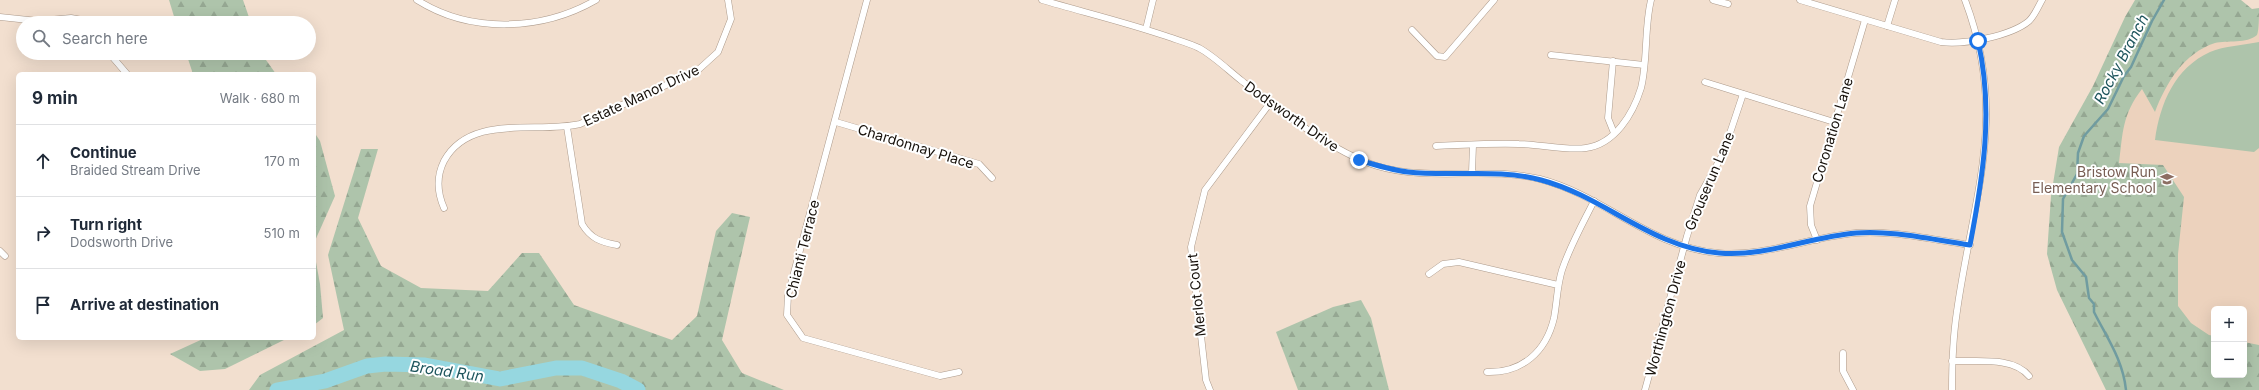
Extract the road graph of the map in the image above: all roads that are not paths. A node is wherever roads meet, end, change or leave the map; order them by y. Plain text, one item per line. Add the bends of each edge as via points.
1 (417, 0) edge
2 (596, 0) edge
3 (728, 0) edge
4 (867, 0) edge
5 (1042, 0) edge
6 (1153, 0) edge
7 (1494, 0) edge
8 (1650, 0) edge
9 (1713, 0) edge
10 (1800, 0) edge
11 (1895, 0) edge
12 (1965, 0) edge
13 (2042, 0) edge
14 (1728, 4) dead end
15 (0, 17) edge
16 (16, 19) edge
17 (1865, 20) junction
18 (1887, 26) junction
19 (1146, 29) junction
20 (1412, 30) dead end
21 (1978, 41) junction
22 (1551, 55) dead end
23 (115, 60) edge
24 (1613, 62) junction
25 (1644, 65) junction
26 (125, 72) edge
27 (1705, 82) dead end
28 (1743, 94) junction
29 (1270, 103) junction
30 (836, 122) junction
31 (1834, 122) junction
32 (567, 128) junction
33 (1614, 133) junction
34 (1472, 145) junction
35 (1436, 146) dead end
36 (1472, 172) junction
37 (992, 178) dead end
38 (1594, 201) junction
39 (444, 208) dead end
40 (1817, 240) junction
41 (617, 245) dead end
42 (1970, 245) junction
43 (1684, 247) junction
44 (0, 251) edge
45 (5, 256) dead end
46 (1429, 274) dead end
47 (1558, 285) junction
48 (1843, 354) dead end
49 (1952, 360) junction
50 (959, 372) dead end
51 (1487, 372) dead end
52 (2029, 376) dead end
53 (1210, 390) edge
54 (1645, 390) edge
55 (1853, 390) edge
56 (1952, 390) edge

1 - 2 street via 446,14 502,25 523,25 557,17
3 - 32 street, Estate Manor Drive via 731,19 718,52 697,71 591,121
4 - 30 street, Chianti Terrace
5 - 19 street, Dodsworth Drive
6 - 19 street
7 - 20 street via 1445,57 1437,56
8 - 25 street
9 - 14 street
10 - 17 street
11 - 18 street
12 - 21 street
13 - 21 street via 2036,12 2023,25
15 - 16 street
17 - 18 street
17 - 31 street, Coronation Lane
18 - 21 street via 1941,42 1954,44
19 - 29 street, Dodsworth Drive via 1200,49
21 - 42 street via 1985,87 1987,135
22 - 24 street
23 - 26 street
24 - 25 street
24 - 33 street via 1608,118
25 - 33 street via 1637,100 1627,118
27 - 28 street
28 - 31 street
28 - 43 street, Grouserun Lane via 1723,154 1700,195
29 - 36 street, Dodsworth Drive via 1344,152 1378,166 1408,172
29 - 53 street, Merlot Court via 1205,190 1191,247 1206,380
30 - 37 street, Chardonnay Place via 979,164
30 - 50 street, Chianti Terrace via 788,295 787,315 803,338 940,376
31 - 40 street, Coronation Lane via 1810,206 1811,226
32 - 39 street, Estate Manor Drive via 497,129 468,137 456,146 441,168 438,179 439,196
32 - 41 street via 582,224 587,234 596,240
33 - 34 street via 1605,141 1586,148 1518,144
34 - 35 street
34 - 36 street
36 - 38 street, Dodsworth Drive via 1518,175 1540,180 1561,186
38 - 43 street, Dodsworth Drive via 1641,229
38 - 47 street via 1568,256
40 - 42 street, Dodsworth Drive via 1840,235 1876,233
40 - 43 street, Dodsworth Drive via 1774,250 1739,254
42 - 49 street via 1957,311
43 - 54 street, Worthington Drive
44 - 45 street
46 - 47 street via 1443,264 1459,262
47 - 51 street via 1551,329 1538,351 1522,365 1510,370
48 - 55 street via 1843,370
49 - 52 street via 2009,363 2023,369
49 - 56 street

